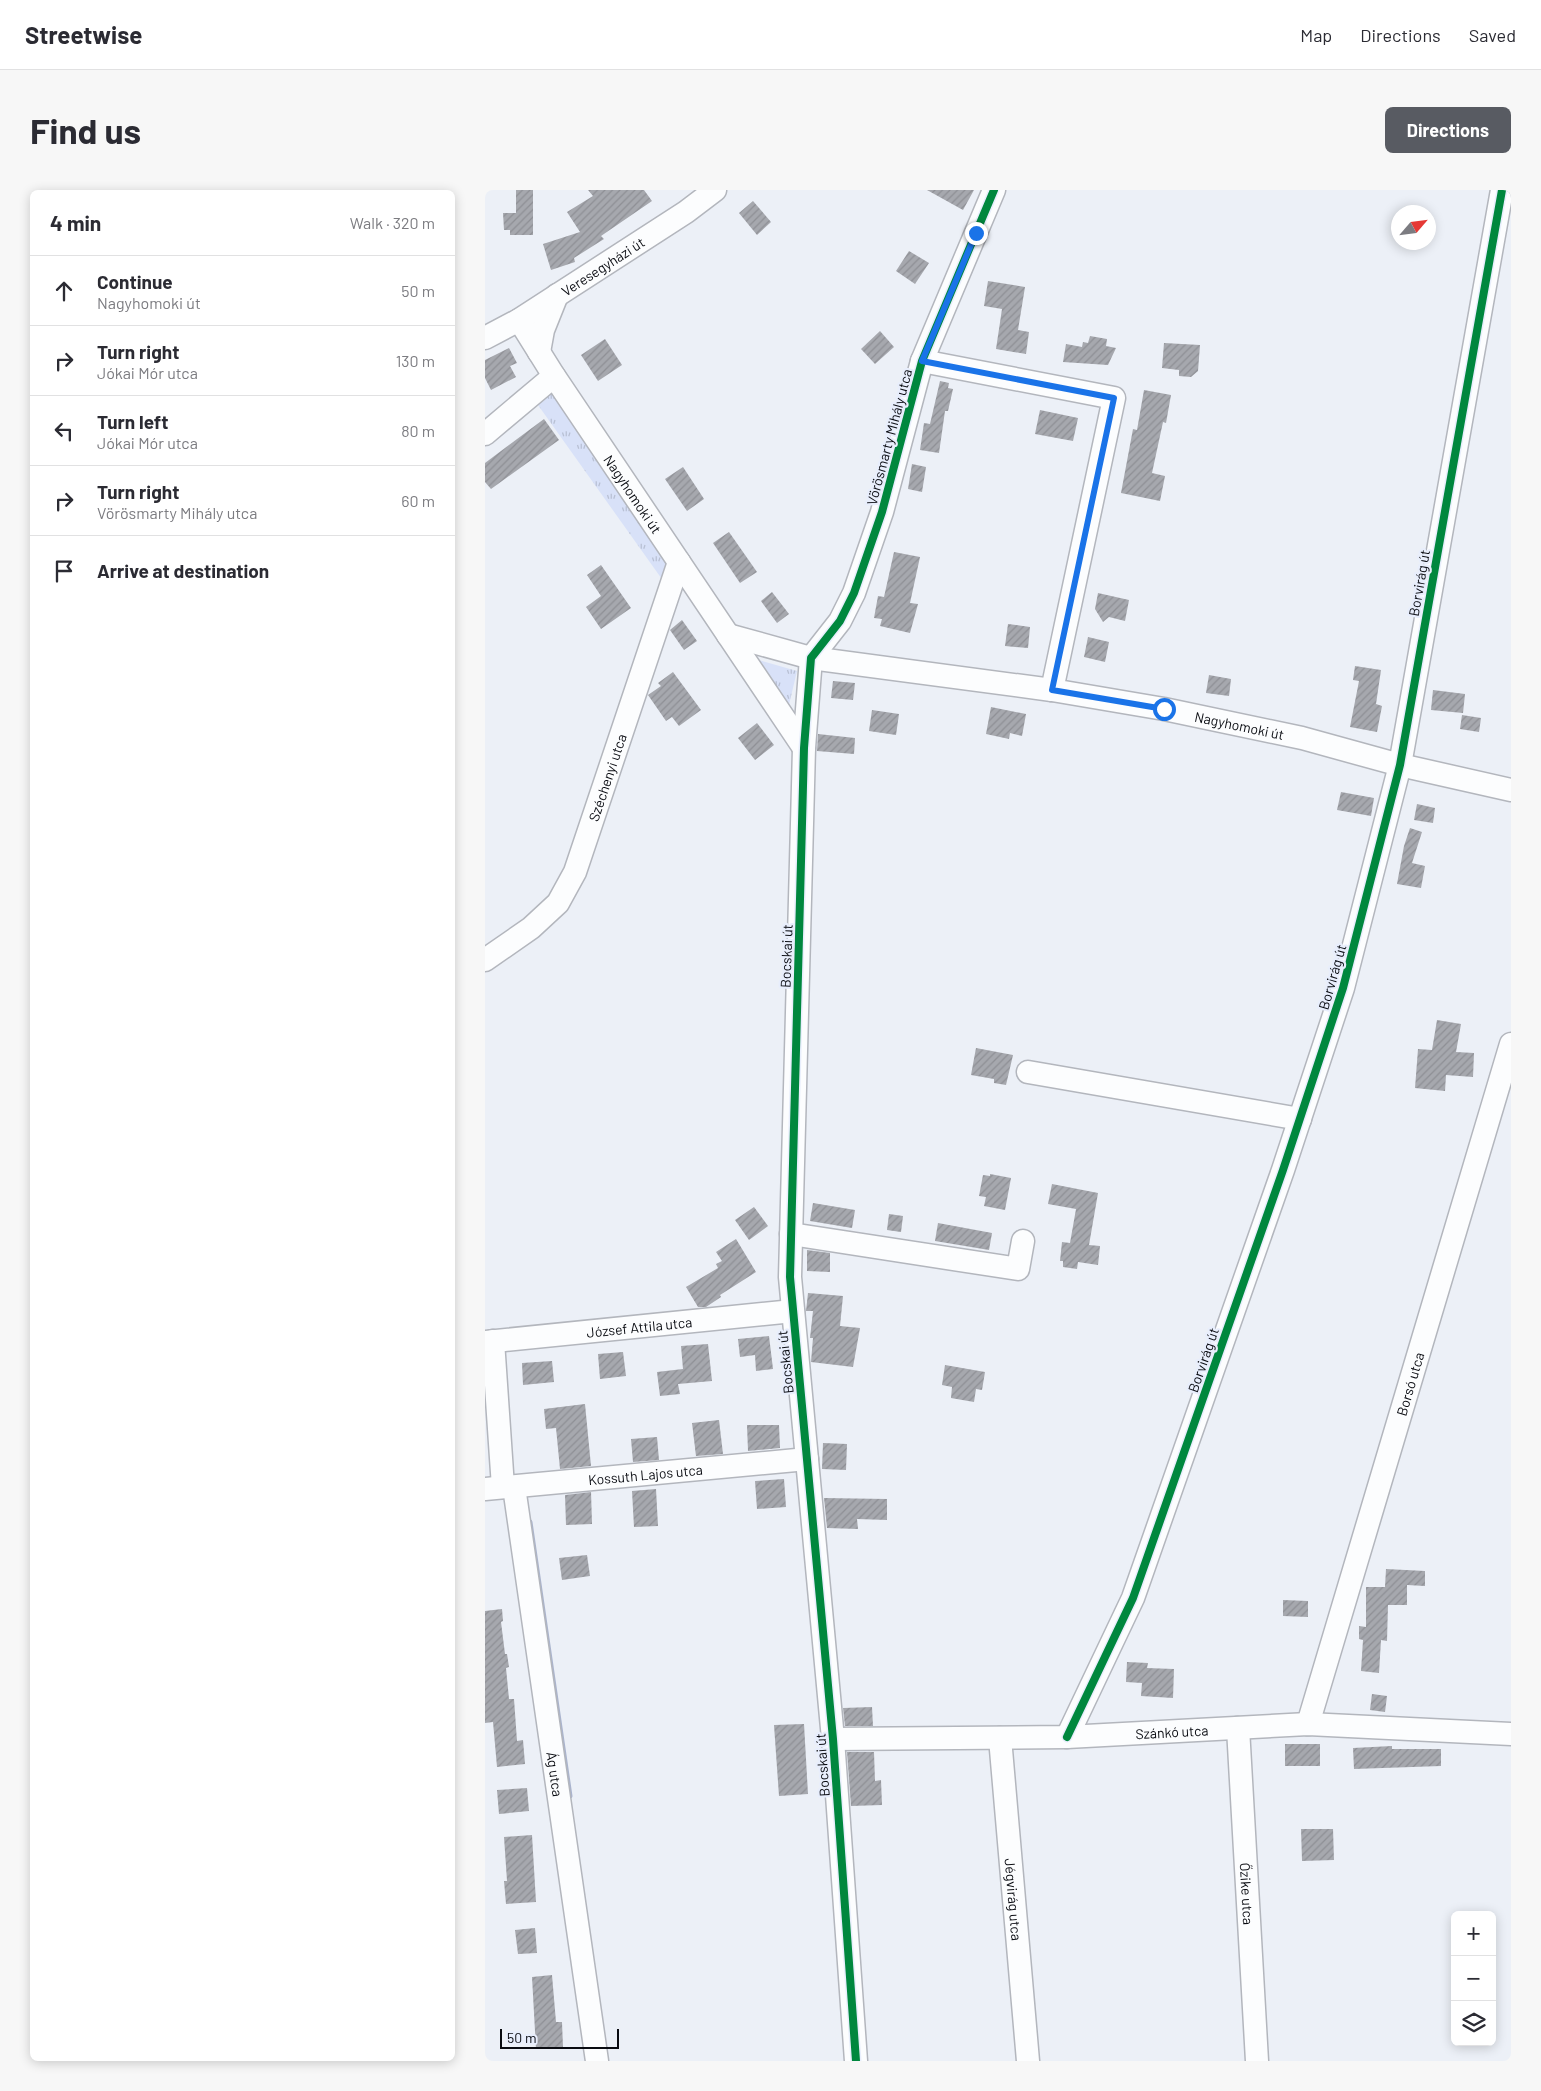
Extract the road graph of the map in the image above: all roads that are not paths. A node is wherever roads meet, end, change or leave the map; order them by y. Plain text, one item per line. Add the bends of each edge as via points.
1 (715, 190) edge
2 (994, 190) edge
3 (1502, 190) edge
4 (557, 295) junction
5 (519, 320) junction
6 (485, 338) edge
7 (539, 352) junction
8 (922, 361) junction
9 (554, 376) junction
10 (485, 434) edge
11 (679, 562) junction
12 (728, 635) junction
13 (811, 658) junction
14 (1052, 690) junction
15 (804, 748) junction
16 (1399, 765) junction
17 (1511, 790) edge
18 (485, 960) edge
19 (1511, 1044) edge
20 (1028, 1072) dead end
21 (1300, 1119) junction
22 (791, 1234) junction
23 (1023, 1241) dead end
24 (793, 1311) junction
25 (489, 1342) edge
26 (807, 1458) junction
27 (501, 1488) edge
28 (1307, 1724) junction
29 (1237, 1728) junction
30 (1511, 1734) edge
31 (1067, 1737) junction
32 (1000, 1738) junction
33 (833, 1739) junction
34 (597, 2061) edge
35 (856, 2061) edge
36 (1028, 2061) edge
37 (1257, 2061) edge

1 - 4 street, Veresegyházi út
2 - 8 street, Vörösmarty Mihály utca
3 - 16 street, Borvirág út
4 - 5 street, Veresegyházi út
4 - 7 street via 543,330
5 - 6 street, Veresegyházi út
5 - 7 street, Nagyhomoki út
7 - 9 street, Nagyhomoki út
8 - 13 street, Vörösmarty Mihály utca via 882,512 854,593 840,621
8 - 14 street via 1114,398
9 - 10 street
9 - 11 street, Nagyhomoki út
11 - 12 street, Nagyhomoki út
11 - 18 street, Széchenyi utca via 575,872 558,903 531,928
12 - 13 street, Nagyhomoki út
12 - 15 street, Nagyhomoki út
13 - 14 street, Nagyhomoki út
13 - 15 street, Bocskai út
14 - 16 street, Nagyhomoki út via 1303,738
15 - 22 street, Bocskai út
16 - 17 street, Nagyhomoki út
16 - 21 street, Borvirág út via 1343,988
19 - 28 street, Borsó utca
20 - 21 street
21 - 31 street, Borvirág út via 1133,1598
22 - 23 street via 1018,1269
22 - 24 street, Bocskai út
24 - 25 street, József Attila utca
24 - 26 street, Bocskai út
25 - 27 street, Ág utca
26 - 27 street, Kossuth Lajos utca
26 - 33 street, Bocskai út
27 - 34 street, Ág utca
28 - 29 street, Szánkó utca
28 - 30 street, Szánkó utca
29 - 31 street, Szánkó utca
29 - 37 street, Őzike utca
31 - 32 street, Szánkó utca
32 - 33 street, Szánkó utca
32 - 36 street, Jégvirág utca
33 - 35 street, Bocskai út

